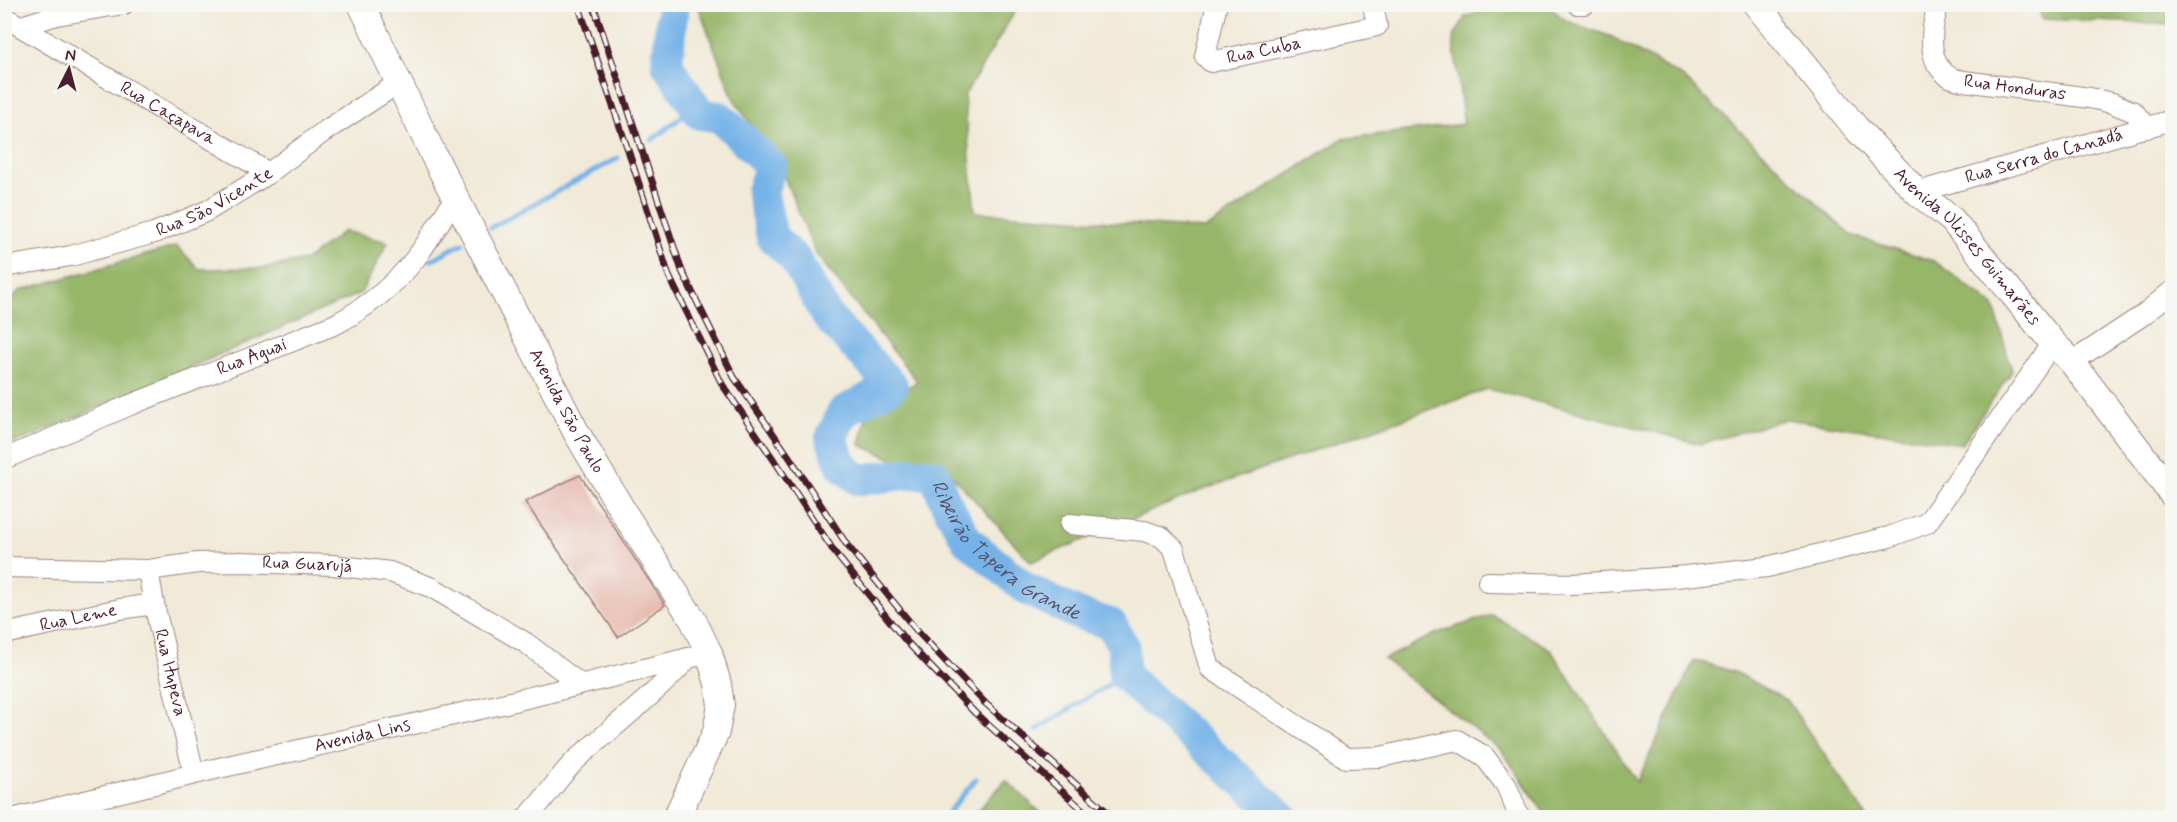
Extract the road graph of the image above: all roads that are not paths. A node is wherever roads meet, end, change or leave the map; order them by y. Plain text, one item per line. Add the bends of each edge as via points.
1 (124, 4) edge
2 (361, 4) edge
3 (1217, 4) edge
4 (1373, 4) edge
5 (1577, 4) edge
6 (1585, 4) edge
7 (1756, 4) edge
8 (1939, 4) edge
9 (13, 21) edge
10 (400, 82) junction
11 (2172, 120) edge
12 (2147, 128) junction
13 (269, 173) junction
14 (1917, 192) junction
15 (456, 196) junction
16 (4, 267) edge
17 (2172, 291) edge
18 (2053, 343) junction
19 (2072, 362) junction
20 (4, 459) edge
21 (2172, 494) edge
22 (1070, 524) dead end
23 (4, 567) edge
24 (148, 570) junction
25 (1488, 582) dead end
26 (154, 604) junction
27 (4, 634) edge
28 (699, 655) junction
29 (580, 684) junction
30 (194, 774) junction
31 (16, 818) edge
32 (526, 818) edge
33 (676, 818) edge
34 (1520, 818) edge

1 - 9 street
2 - 10 main road, Avenida São Paulo
3 - 4 street, Rua Cuba via 1204,57 1211,62 1377,26
5 - 6 street
7 - 14 main road, Avenida Ulisses Guimarães via 1856,128
8 - 12 street, Rua Honduras via 1933,21 1934,54 1950,77 2112,102 2134,112
9 - 13 street, Rua Caçapava
10 - 13 street, Rua São Vicente
10 - 15 main road, Avenida São Paulo
11 - 12 street, Rua Serra do Canadá
12 - 14 street, Rua Serra do Canadá
13 - 16 street, Rua São Vicente via 207,211 154,233 71,256
14 - 18 main road, Avenida Ulisses Guimarães via 1952,220
15 - 20 street, Rua Aguai via 415,259 356,313
15 - 28 main road, Avenida São Paulo via 576,432 693,620
17 - 19 street
18 - 19 main road, Avenida Ulisses Guimarães
18 - 25 street via 1927,523 1889,537 1767,567 1584,583
19 - 21 main road, Avenida Ulisses Guimarães
22 - 34 street via 1144,531 1162,537 1174,549 1210,668 1346,758 1380,757 1457,740 1484,756 1506,785
23 - 24 street, Rua Guarujá
24 - 26 street, Rua Itupeva
24 - 29 street, Rua Guarujá via 241,562 333,565 390,572 433,588 526,644
26 - 27 street, Rua Leme
26 - 30 street, Rua Itupeva
28 - 29 street, Avenida Lins
28 - 32 street via 557,779
28 - 33 main road, Avenida São Paulo via 718,684 721,705 716,732
29 - 30 street, Avenida Lins
30 - 31 street, Avenida Lins

